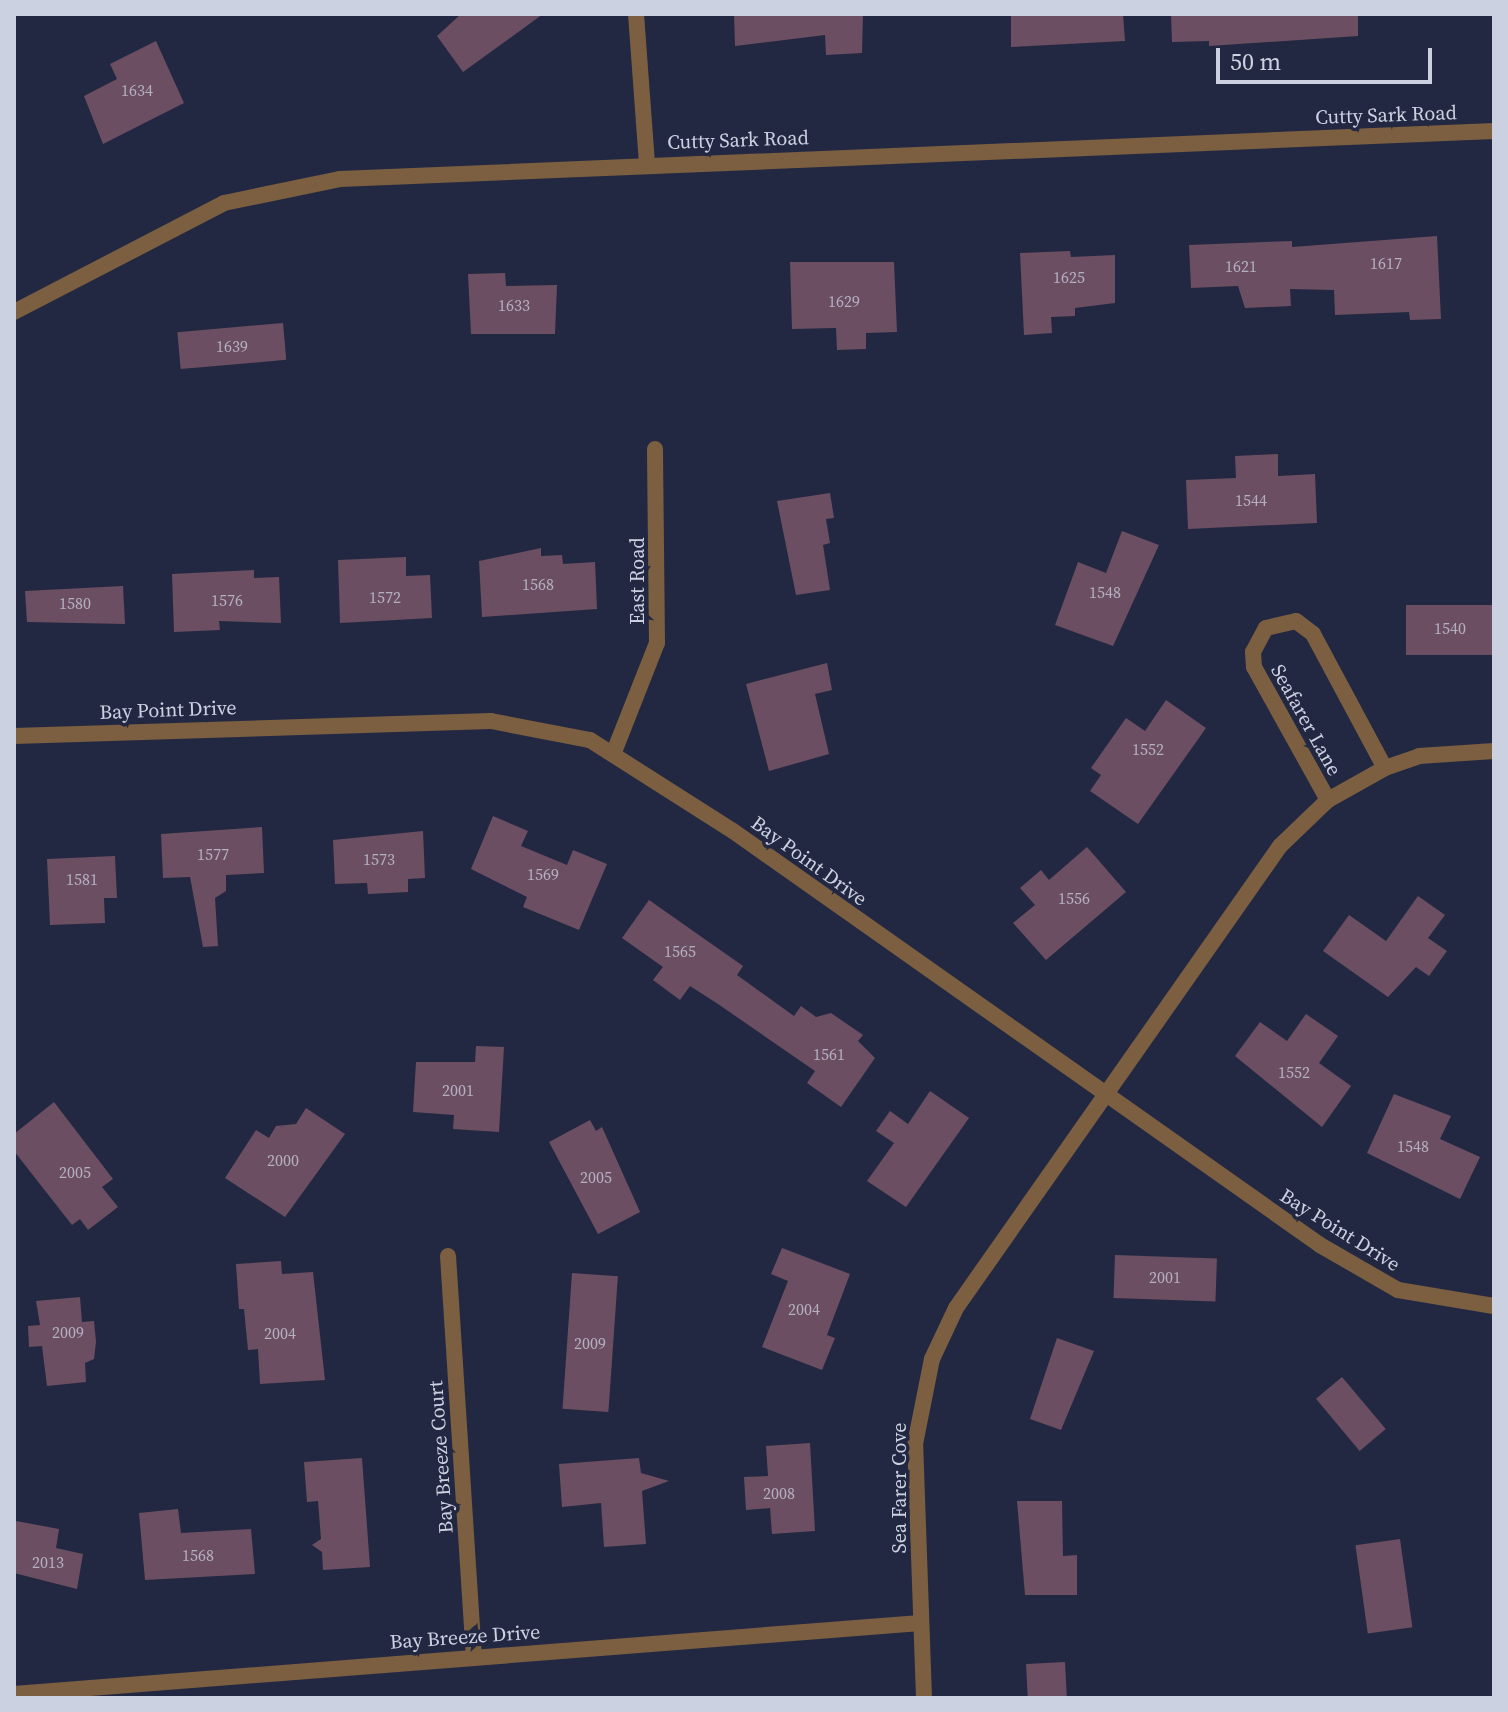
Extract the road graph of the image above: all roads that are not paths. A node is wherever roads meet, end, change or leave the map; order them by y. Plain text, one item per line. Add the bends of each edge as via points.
1 (636, 14) edge
2 (1494, 131) edge
3 (647, 164) junction
4 (14, 312) edge
5 (655, 449) dead end
6 (14, 736) edge
7 (1494, 751) edge
8 (614, 752) junction
9 (1385, 768) junction
10 (1328, 800) junction
11 (1106, 1092) junction
12 (448, 1256) dead end
13 (1494, 1306) edge
14 (920, 1623) junction
15 (474, 1656) junction
16 (14, 1694) edge
17 (924, 1698) edge

1 - 3 street
2 - 3 street, Cutty Sark Road
3 - 4 street, Cutty Sark Road via 278,187 166,230
5 - 8 street, East Road via 657,643
6 - 8 street, Bay Point Drive via 491,721 537,725
7 - 9 street, Seafarer Lane via 1419,756
8 - 11 street, Bay Point Drive
9 - 10 street, Seafarer Lane
9 - 10 street, Seafarer Lane via 1313,634 1296,621 1266,628 1254,667
10 - 11 street, Seafarer Lane via 1280,846
11 - 13 street, Bay Point Drive via 1320,1245 1398,1290
11 - 14 street, Sea Farer Cove via 956,1308 932,1359 915,1444
12 - 15 street, Bay Breeze Court
14 - 15 street, Bay Breeze Drive
14 - 17 street, Sea Farer Cove
15 - 16 street, Bay Breeze Drive

